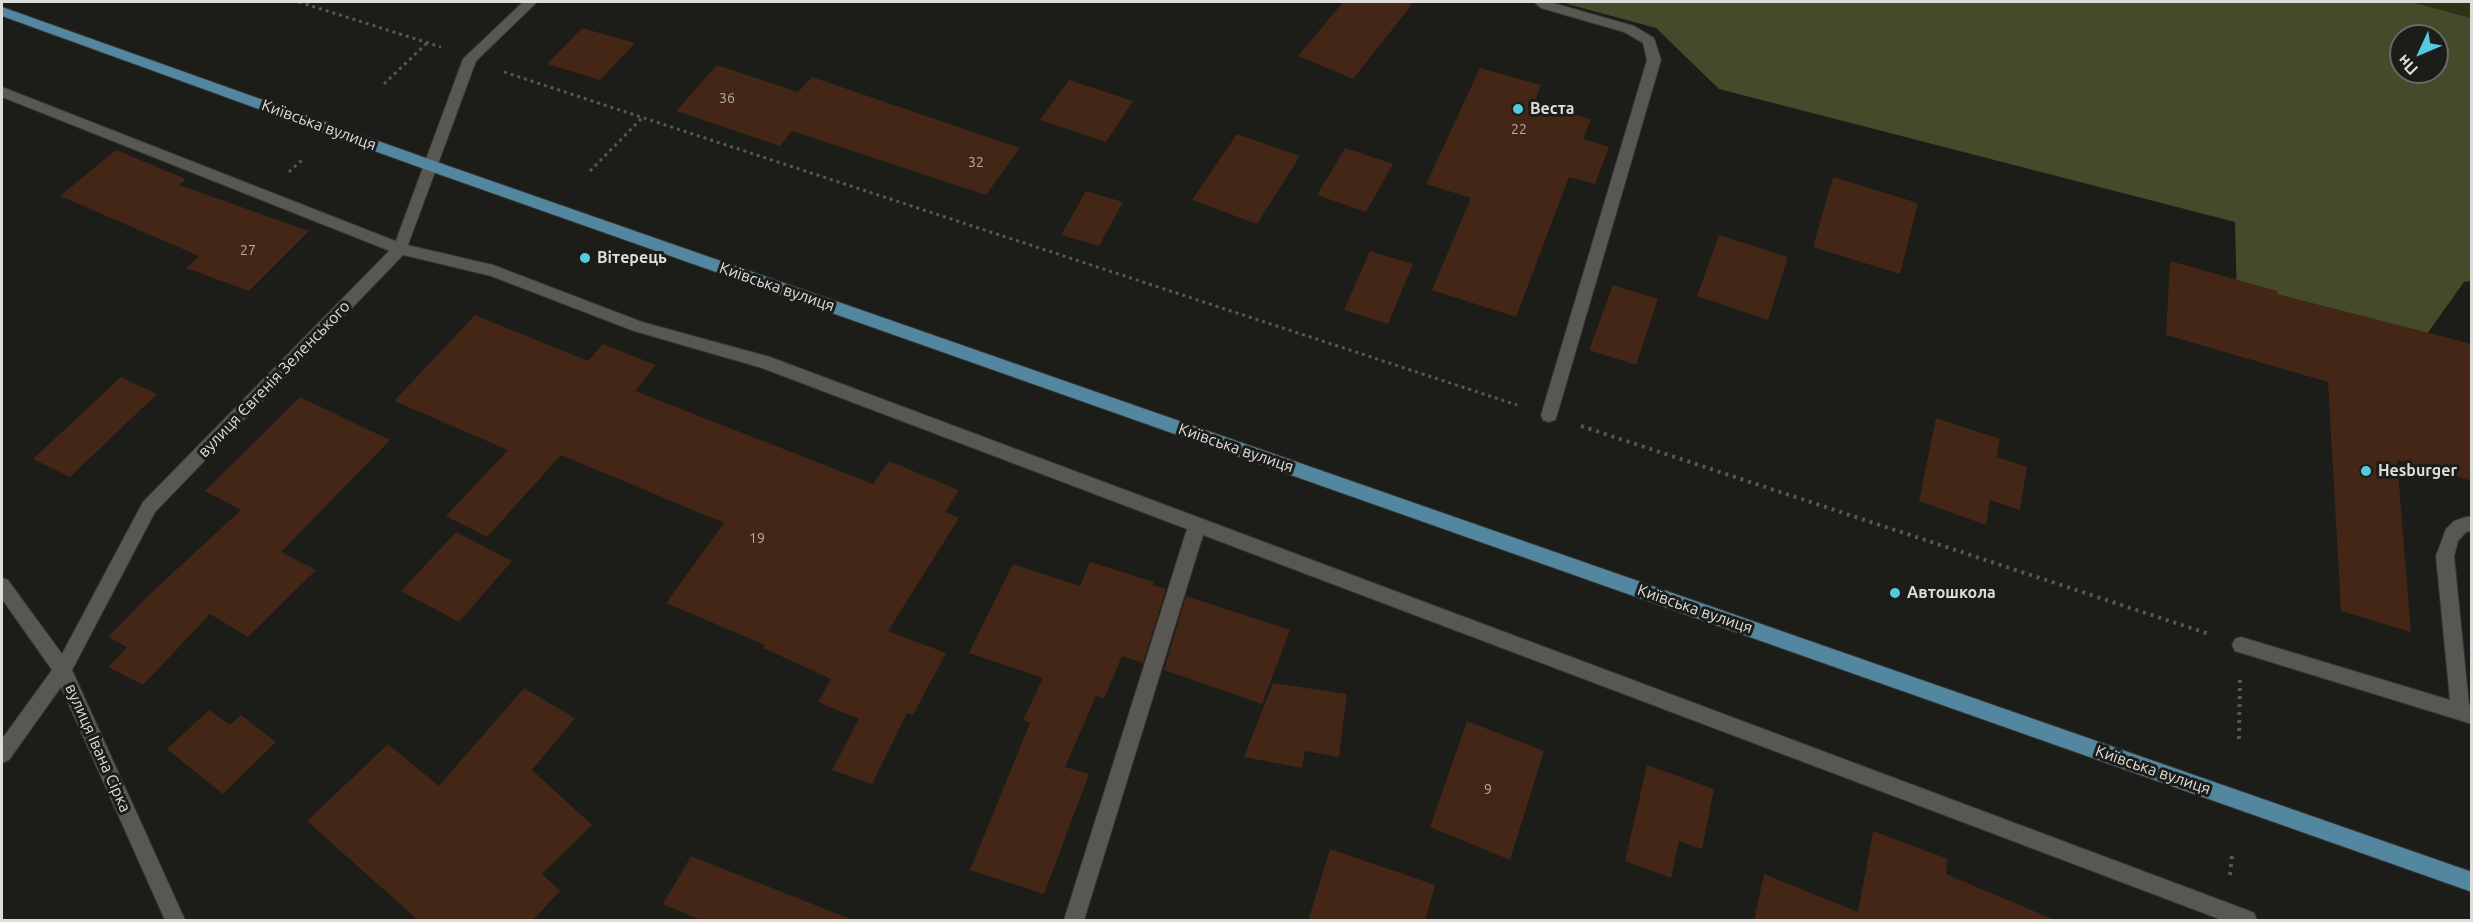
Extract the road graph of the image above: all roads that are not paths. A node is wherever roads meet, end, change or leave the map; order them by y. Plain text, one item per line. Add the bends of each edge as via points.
1 (530, 2) edge
2 (1540, 2) edge
3 (2, 10) edge
4 (2, 92) edge
5 (432, 166) junction
6 (400, 249) junction
7 (1549, 415) road end
8 (2472, 524) edge
9 (1197, 525) junction
10 (2, 585) edge
11 (2241, 645) road end
12 (63, 670) junction
13 (2466, 713) edge
14 (2, 754) edge
15 (2472, 882) edge
16 (175, 921) edge
17 (1074, 921) edge
18 (2247, 921) edge

1 - 5 street, вулиця Євгенія Зеленського via 470,59
2 - 7 street via 1629,29 1649,41 1654,60
3 - 5 main road, Київська вулиця
4 - 6 street
5 - 6 street, вулиця Євгенія Зеленського
5 - 15 main road, Київська вулиця
6 - 9 street via 493,271 639,327 764,362
6 - 12 street, вулиця Євгенія Зеленського via 149,507
8 - 13 street via 2454,530 2445,556
9 - 17 street
9 - 18 street
10 - 12 street, вулиця Івана Сірка
11 - 13 street
12 - 14 street, вулиця Євгенія Зеленського
12 - 16 street, вулиця Івана Сірка

